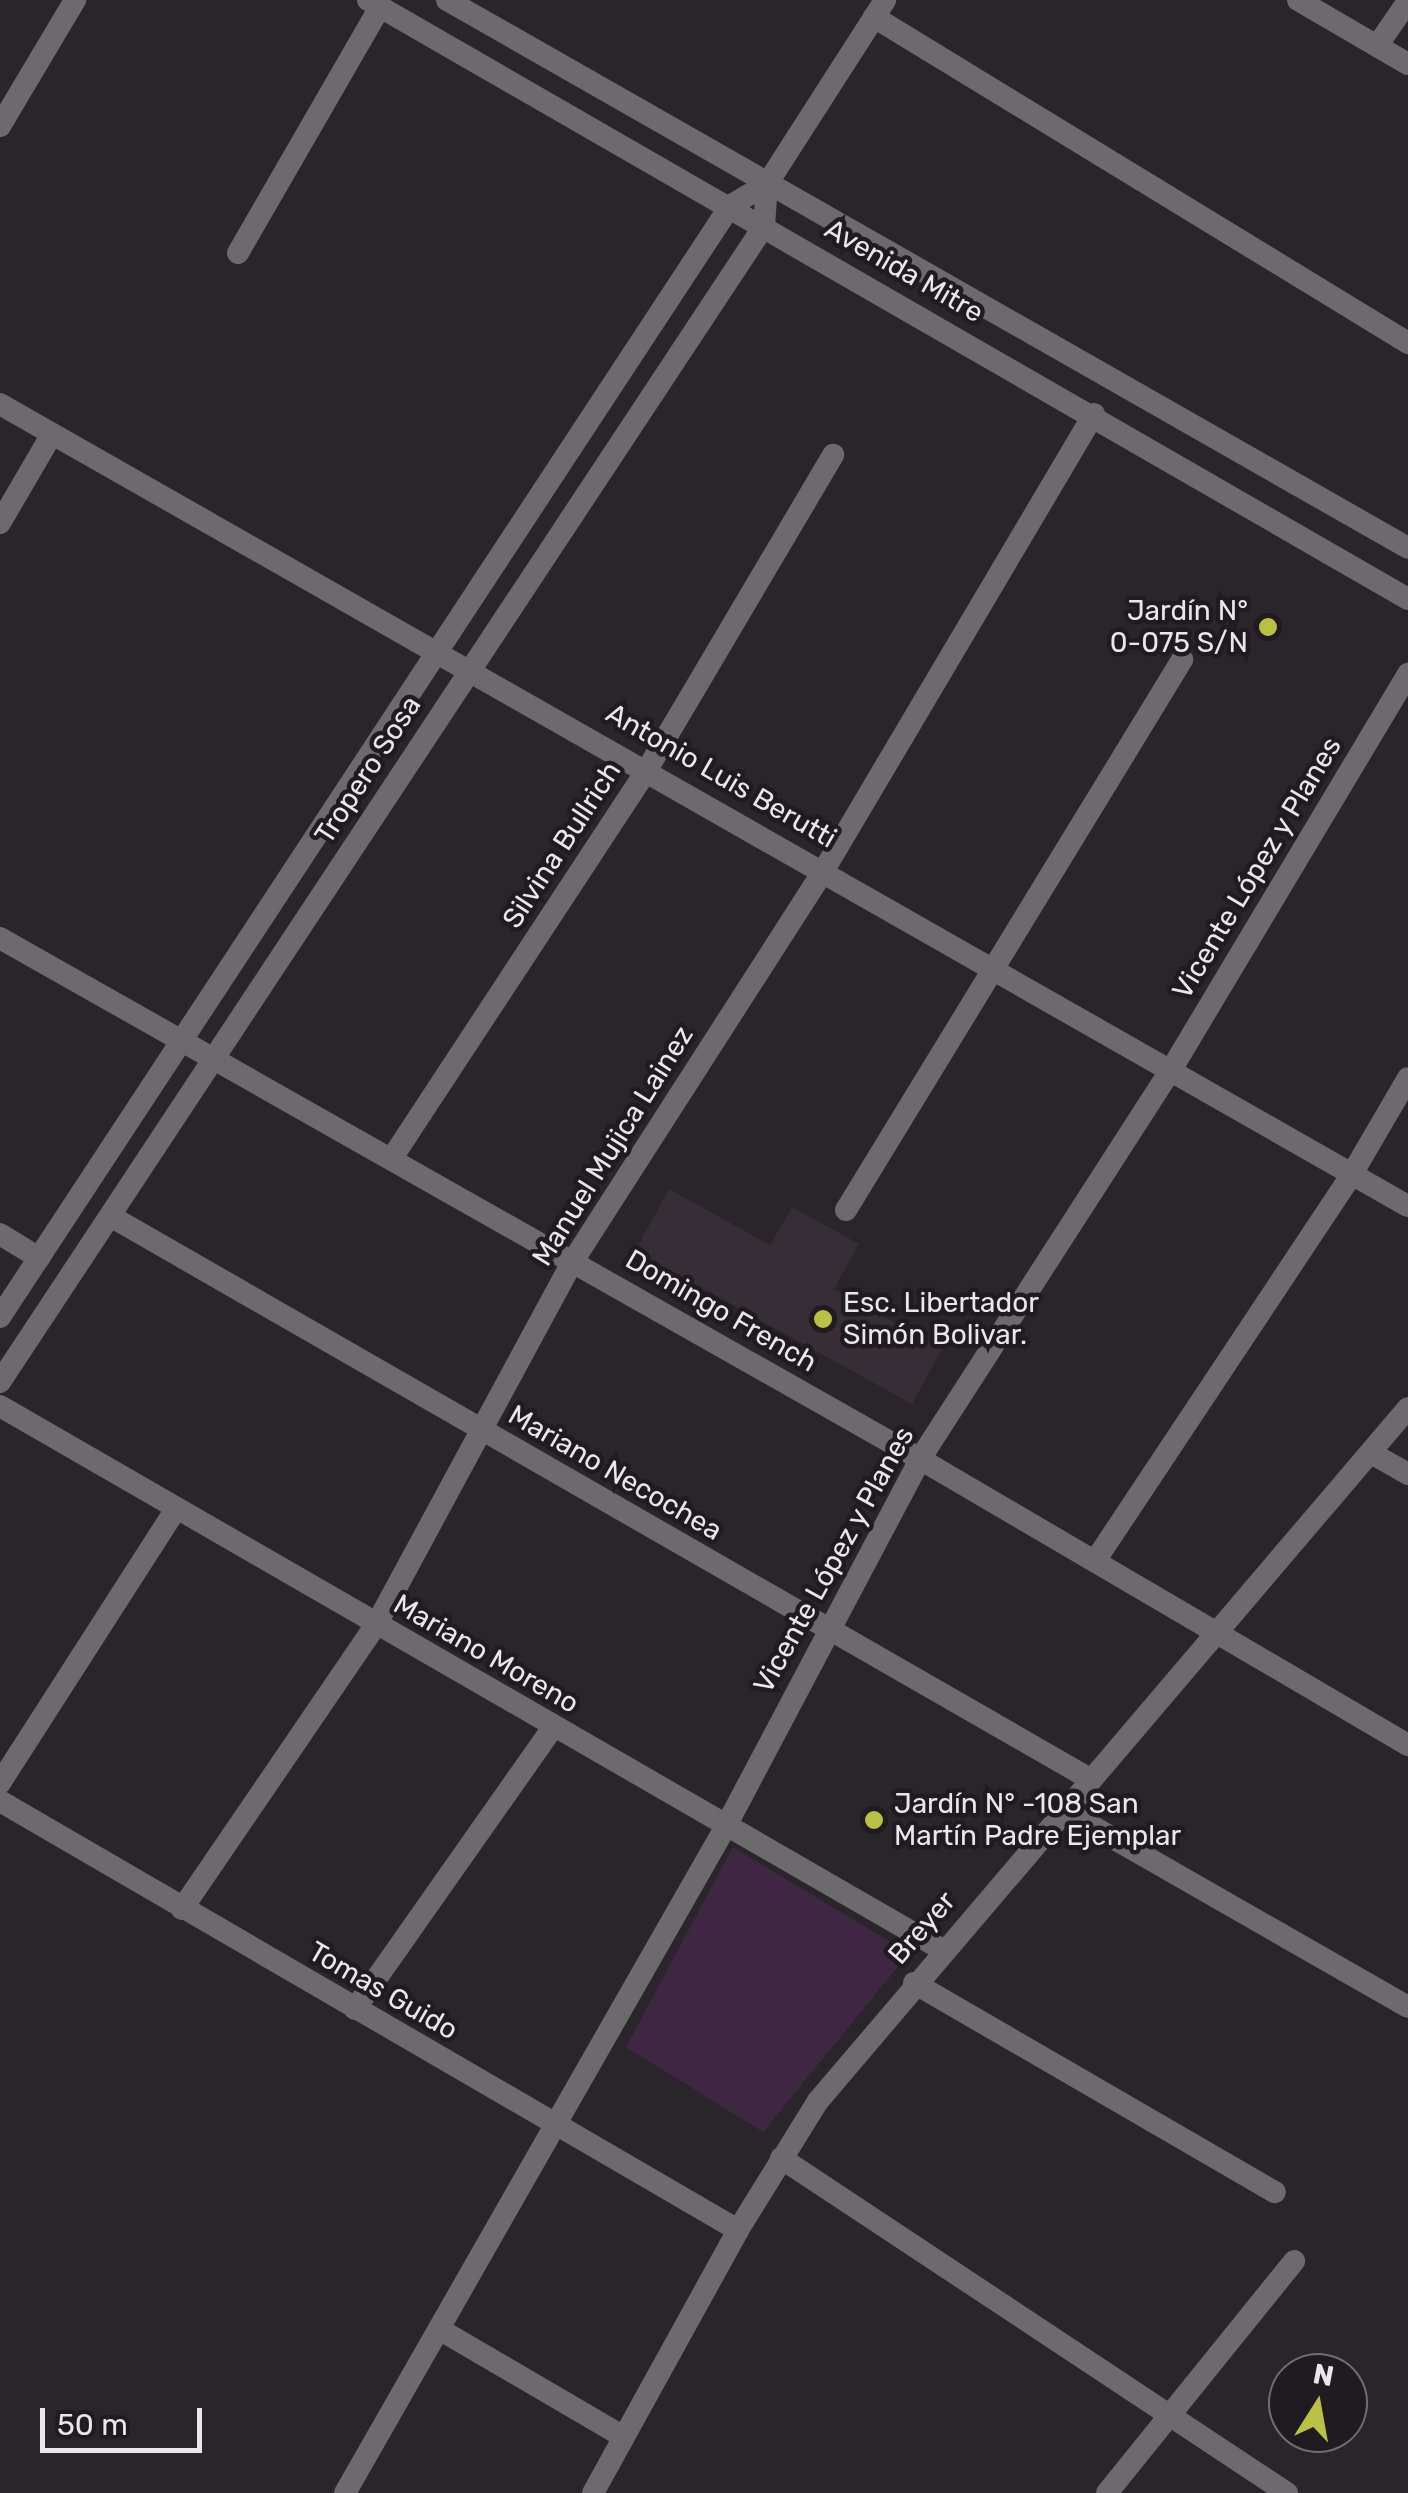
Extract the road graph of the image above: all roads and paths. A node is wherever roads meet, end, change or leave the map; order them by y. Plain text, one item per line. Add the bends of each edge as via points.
1 (76, 0) edge
2 (447, 0) edge
3 (1298, 0) edge
4 (1408, 1) edge
5 (374, 4) edge
6 (879, 8) edge
7 (1378, 46) junction
8 (1408, 64) edge
9 (0, 126) edge
10 (767, 184) junction
11 (730, 206) junction
12 (764, 226) junction
13 (238, 253) dead end
14 (1408, 343) edge
15 (0, 404) edge
16 (1094, 414) junction
17 (52, 434) junction
18 (833, 456) dead end
19 (0, 523) edge
20 (1408, 548) edge
21 (1408, 599) edge
22 (437, 650) junction
23 (1182, 660) dead end
24 (469, 668) junction
25 (1408, 674) edge
26 (648, 768) junction
27 (824, 870) junction
28 (0, 938) edge
29 (997, 970) junction
30 (180, 1040) junction
31 (218, 1060) junction
32 (1171, 1070) junction
33 (1408, 1078) edge
34 (392, 1158) junction
35 (1352, 1174) junction
36 (1408, 1206) edge
37 (846, 1210) dead end
38 (112, 1216) junction
39 (0, 1234) edge
40 (39, 1258) junction
41 (573, 1261) junction
42 (0, 1317) edge
43 (0, 1382) edge
44 (0, 1406) edge
45 (1408, 1408) edge
46 (482, 1431) junction
47 (1372, 1453) junction
48 (920, 1460) junction
49 (1408, 1474) edge
50 (176, 1510) junction
51 (1095, 1560) junction
52 (376, 1626) junction
53 (828, 1629) junction
54 (1220, 1634) junction
55 (553, 1727) junction
56 (1408, 1745) edge
57 (1090, 1779) junction
58 (0, 1783) edge
59 (0, 1801) edge
60 (1064, 1810) junction
61 (726, 1826) junction
62 (182, 1909) junction
63 (944, 1950) junction
64 (914, 1983) junction
65 (1408, 2007) edge
66 (355, 2009) junction
67 (556, 2125) junction
68 (781, 2158) junction
69 (1275, 2192) dead end
70 (738, 2230) junction
71 (1294, 2260) dead end
72 (440, 2329) junction
73 (1169, 2417) junction
74 (624, 2438) junction
75 (345, 2493) edge
76 (593, 2493) edge
77 (1107, 2493) edge
78 (1286, 2493) edge

1 - 9 street
2 - 10 street, Avenida Mitre
3 - 7 street
4 - 7 street
5 - 11 street, Avenida Mitre
5 - 13 street
6 - 10 street, Tropero Sosa
6 - 14 street
7 - 8 street
10 - 11 street, Tropero Sosa
10 - 12 street, Tropero Sosa
10 - 20 street, Avenida Mitre
11 - 12 street, Avenida Mitre
11 - 22 street, Tropero Sosa
12 - 16 street, Avenida Mitre
12 - 24 street, Tropero Sosa
15 - 17 street, Antonio Luis Berutti
16 - 21 street, Avenida Mitre
16 - 27 street, Manuel Mujica Lainez
17 - 19 street
17 - 22 street, Antonio Luis Berutti
18 - 26 street, Silvina Bullrich
22 - 24 street, Antonio Luis Berutti
22 - 30 street, Tropero Sosa
23 - 29 street
24 - 26 street, Antonio Luis Berutti
24 - 31 street, Tropero Sosa
25 - 32 street, Vicente López y Planes
26 - 27 street, Antonio Luis Berutti
26 - 34 street, Silvina Bullrich
27 - 29 street, Antonio Luis Berutti
27 - 41 street, Manuel Mujica Lainez
28 - 30 street, Domingo French
29 - 32 street, Antonio Luis Berutti
29 - 37 street
30 - 31 street, Domingo French
30 - 40 street, Tropero Sosa
31 - 34 street, Domingo French
31 - 38 street, Tropero Sosa
32 - 35 street, Antonio Luis Berutti
32 - 48 street, Vicente López y Planes
33 - 35 street
34 - 41 street, Domingo French
35 - 36 street, Antonio Luis Berutti
35 - 51 street
38 - 43 street, Tropero Sosa
38 - 46 street, Mariano Necochea
39 - 40 street
40 - 42 street, Tropero Sosa
41 - 46 street, Manuel Mujica Lainez
41 - 48 street, Domingo French
44 - 50 street, Mariano Moreno
45 - 47 street, Breyer
46 - 52 street, Manuel Mujica Lainez
46 - 53 street, Mariano Necochea
47 - 49 street
47 - 54 street, Breyer
48 - 51 street, Domingo French
48 - 53 street, Vicente López y Planes
50 - 52 street, Mariano Moreno
50 - 58 street
51 - 54 street, Domingo French
52 - 55 street, Mariano Moreno
52 - 62 street, Manuel Mujica Lainez
53 - 57 street, Mariano Necochea
53 - 61 street, Vicente López y Planes
54 - 56 street, Domingo French
54 - 57 street, Breyer
55 - 61 street, Mariano Moreno
55 - 66 street
57 - 60 street, Breyer
59 - 62 street, Tomas Guido
60 - 63 street, Breyer
60 - 65 street
61 - 63 street, Mariano Moreno
61 - 67 street, Vicente López y Planes
62 - 66 street, Tomas Guido
63 - 64 street, Breyer
64 - 68 street, Breyer
64 - 69 street
66 - 67 street, Tomas Guido
67 - 70 street, Tomas Guido
67 - 72 street, Vicente López y Planes
68 - 70 street, Breyer
68 - 73 street
70 - 74 street, Breyer
71 - 73 street
72 - 74 street
72 - 75 street, Vicente López y Planes
73 - 77 street
73 - 78 street
74 - 76 street, Breyer

